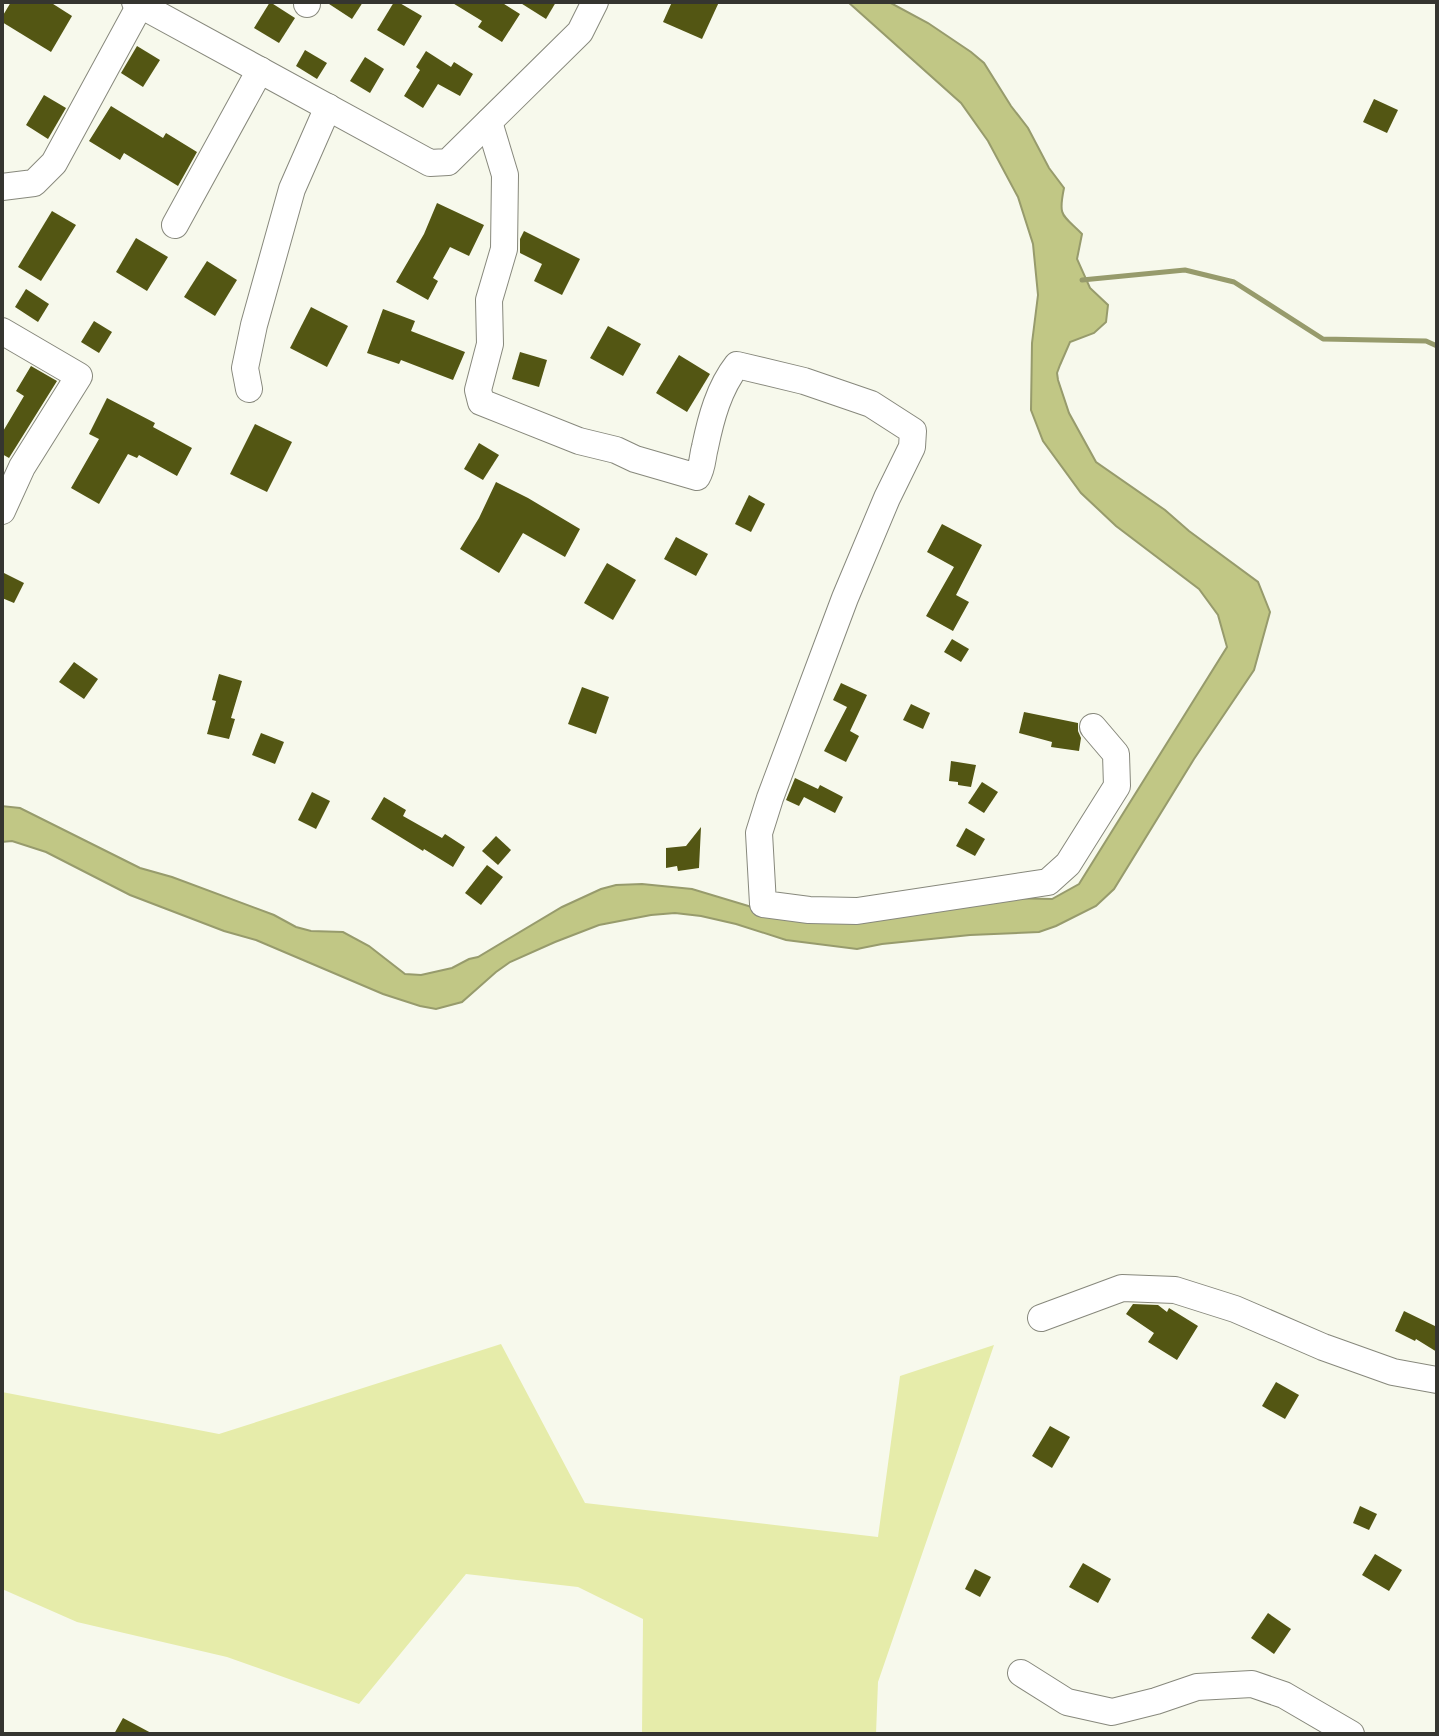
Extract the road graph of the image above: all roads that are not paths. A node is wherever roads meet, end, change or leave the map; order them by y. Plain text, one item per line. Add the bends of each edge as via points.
1 (595, 2) edge
2 (138, 4) edge
3 (260, 70) junction
4 (328, 107) junction
5 (489, 122) junction
6 (2, 187) edge
7 (175, 225) dead end
8 (2, 331) edge
9 (249, 389) dead end
10 (2, 511) edge
11 (1093, 727) dead end
12 (1041, 1318) dead end
13 (1437, 1380) edge
14 (1021, 1673) dead end
15 (1351, 1734) edge

1 - 5 street via 580,32
2 - 3 street
2 - 6 street via 54,163 34,183
3 - 4 street
3 - 7 street
4 - 5 street via 430,163 448,162
4 - 9 street via 292,189 254,325 245,368
5 - 11 street via 505,175 504,249 489,300 490,344 478,390 481,402 579,441 697,477 726,378 737,365 871,404 913,431 912,447 845,598 770,798 759,833 763,904 857,911 1048,882 1068,864 1117,786 1116,754
8 - 10 street via 79,376 22,467
12 - 13 street via 1122,1288 1175,1290 1393,1372
14 - 15 street via 1067,1702 1112,1712 1197,1687 1252,1684 1284,1695

